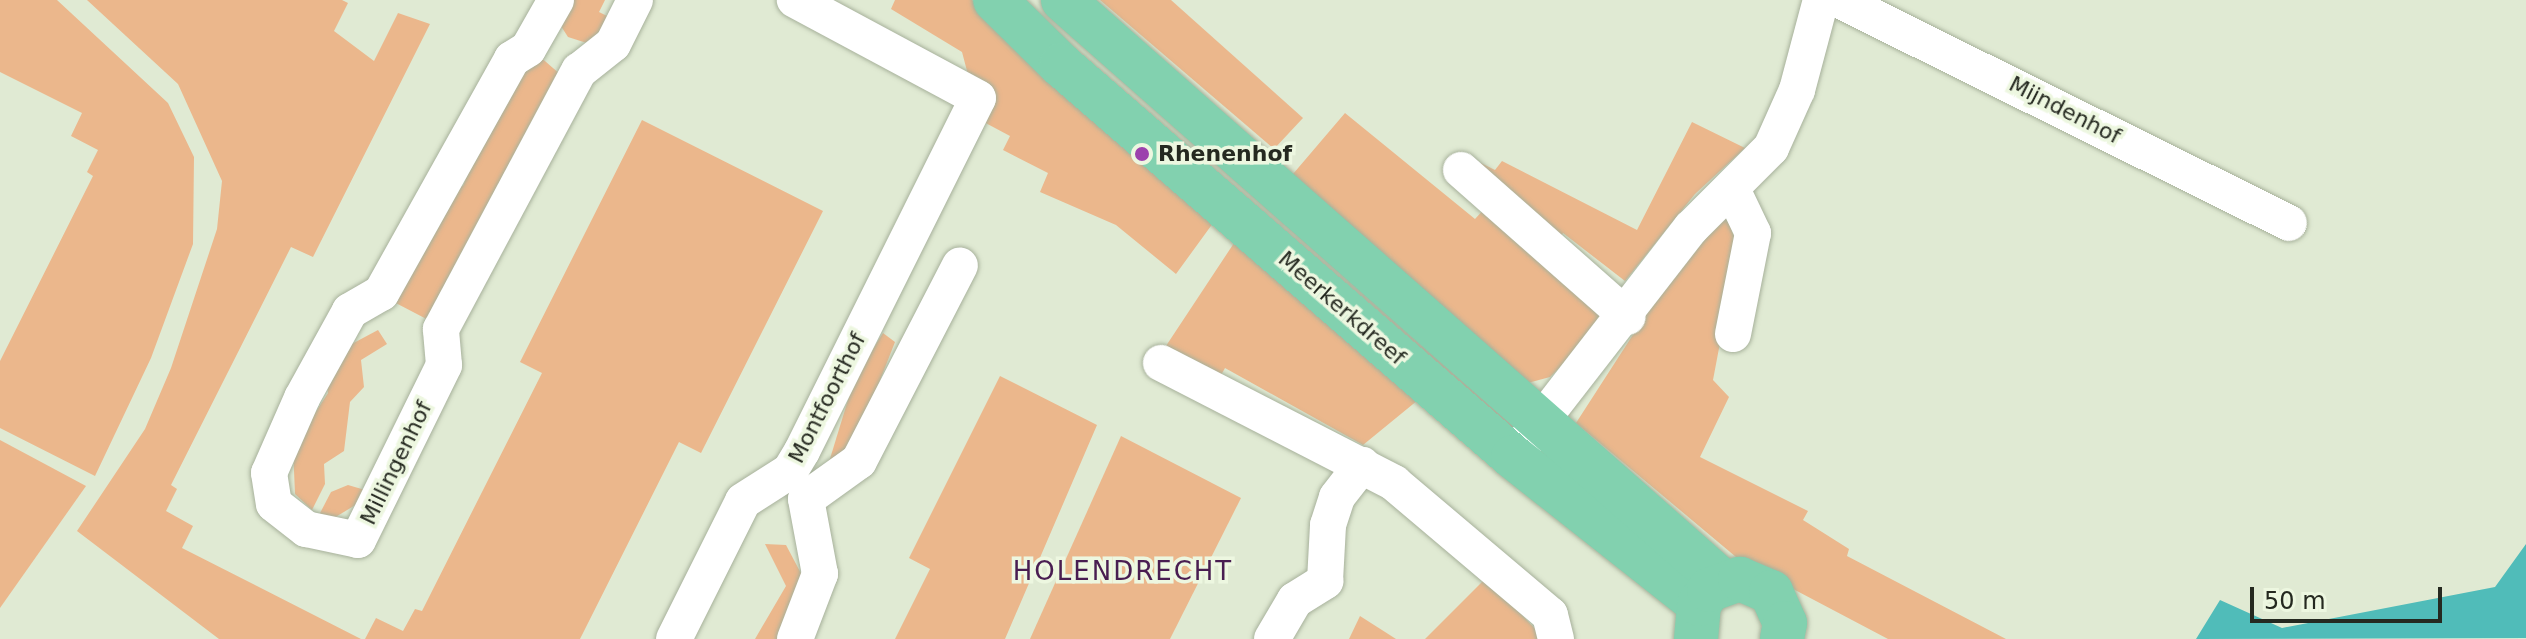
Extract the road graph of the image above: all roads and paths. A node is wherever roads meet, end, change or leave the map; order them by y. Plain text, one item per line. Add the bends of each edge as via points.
1 (556, 0) edge
2 (635, 0) edge
3 (995, 0) edge
4 (1063, 0) edge
5 (1821, 0) edge
6 (1839, 0) edge
7 (808, 3) edge
8 (1461, 170) dead end
9 (1732, 189) junction
10 (2289, 223) dead end
11 (960, 265) dead end
12 (1628, 317) junction
13 (1733, 334) dead end
14 (1161, 363) dead end
15 (1526, 441) junction
16 (1362, 465) junction
17 (1706, 608) edge
18 (674, 639) edge
19 (795, 639) edge
20 (1272, 639) edge
21 (1556, 639) edge
22 (1782, 639) edge

1 - 2 street, Millingenhof via 528,49 512,59 381,293 350,311 302,398 269,473 274,504 306,529 358,540 444,365 441,329 579,71 613,44
3 - 15 main road, Meerkerkdreef via 1061,65
4 - 15 main road, Meerkerkdreef
5 - 9 street via 1779,135
6 - 10 street, Mijndenhof
7 - 18 street, Montfoorthof via 978,98 802,451 790,471 743,501
8 - 12 street
9 - 12 street via 1691,228
9 - 13 street via 1753,233
11 - 19 street, Montfoorthof via 859,461 806,499 820,574
12 - 15 street
14 - 16 street
15 - 17 main road, Meerkerkdreef
16 - 20 street via 1342,489 1328,525 1325,581 1295,600
16 - 21 street via 1407,493 1550,615
17 - 22 main road via 1740,579 1771,592 1785,623

